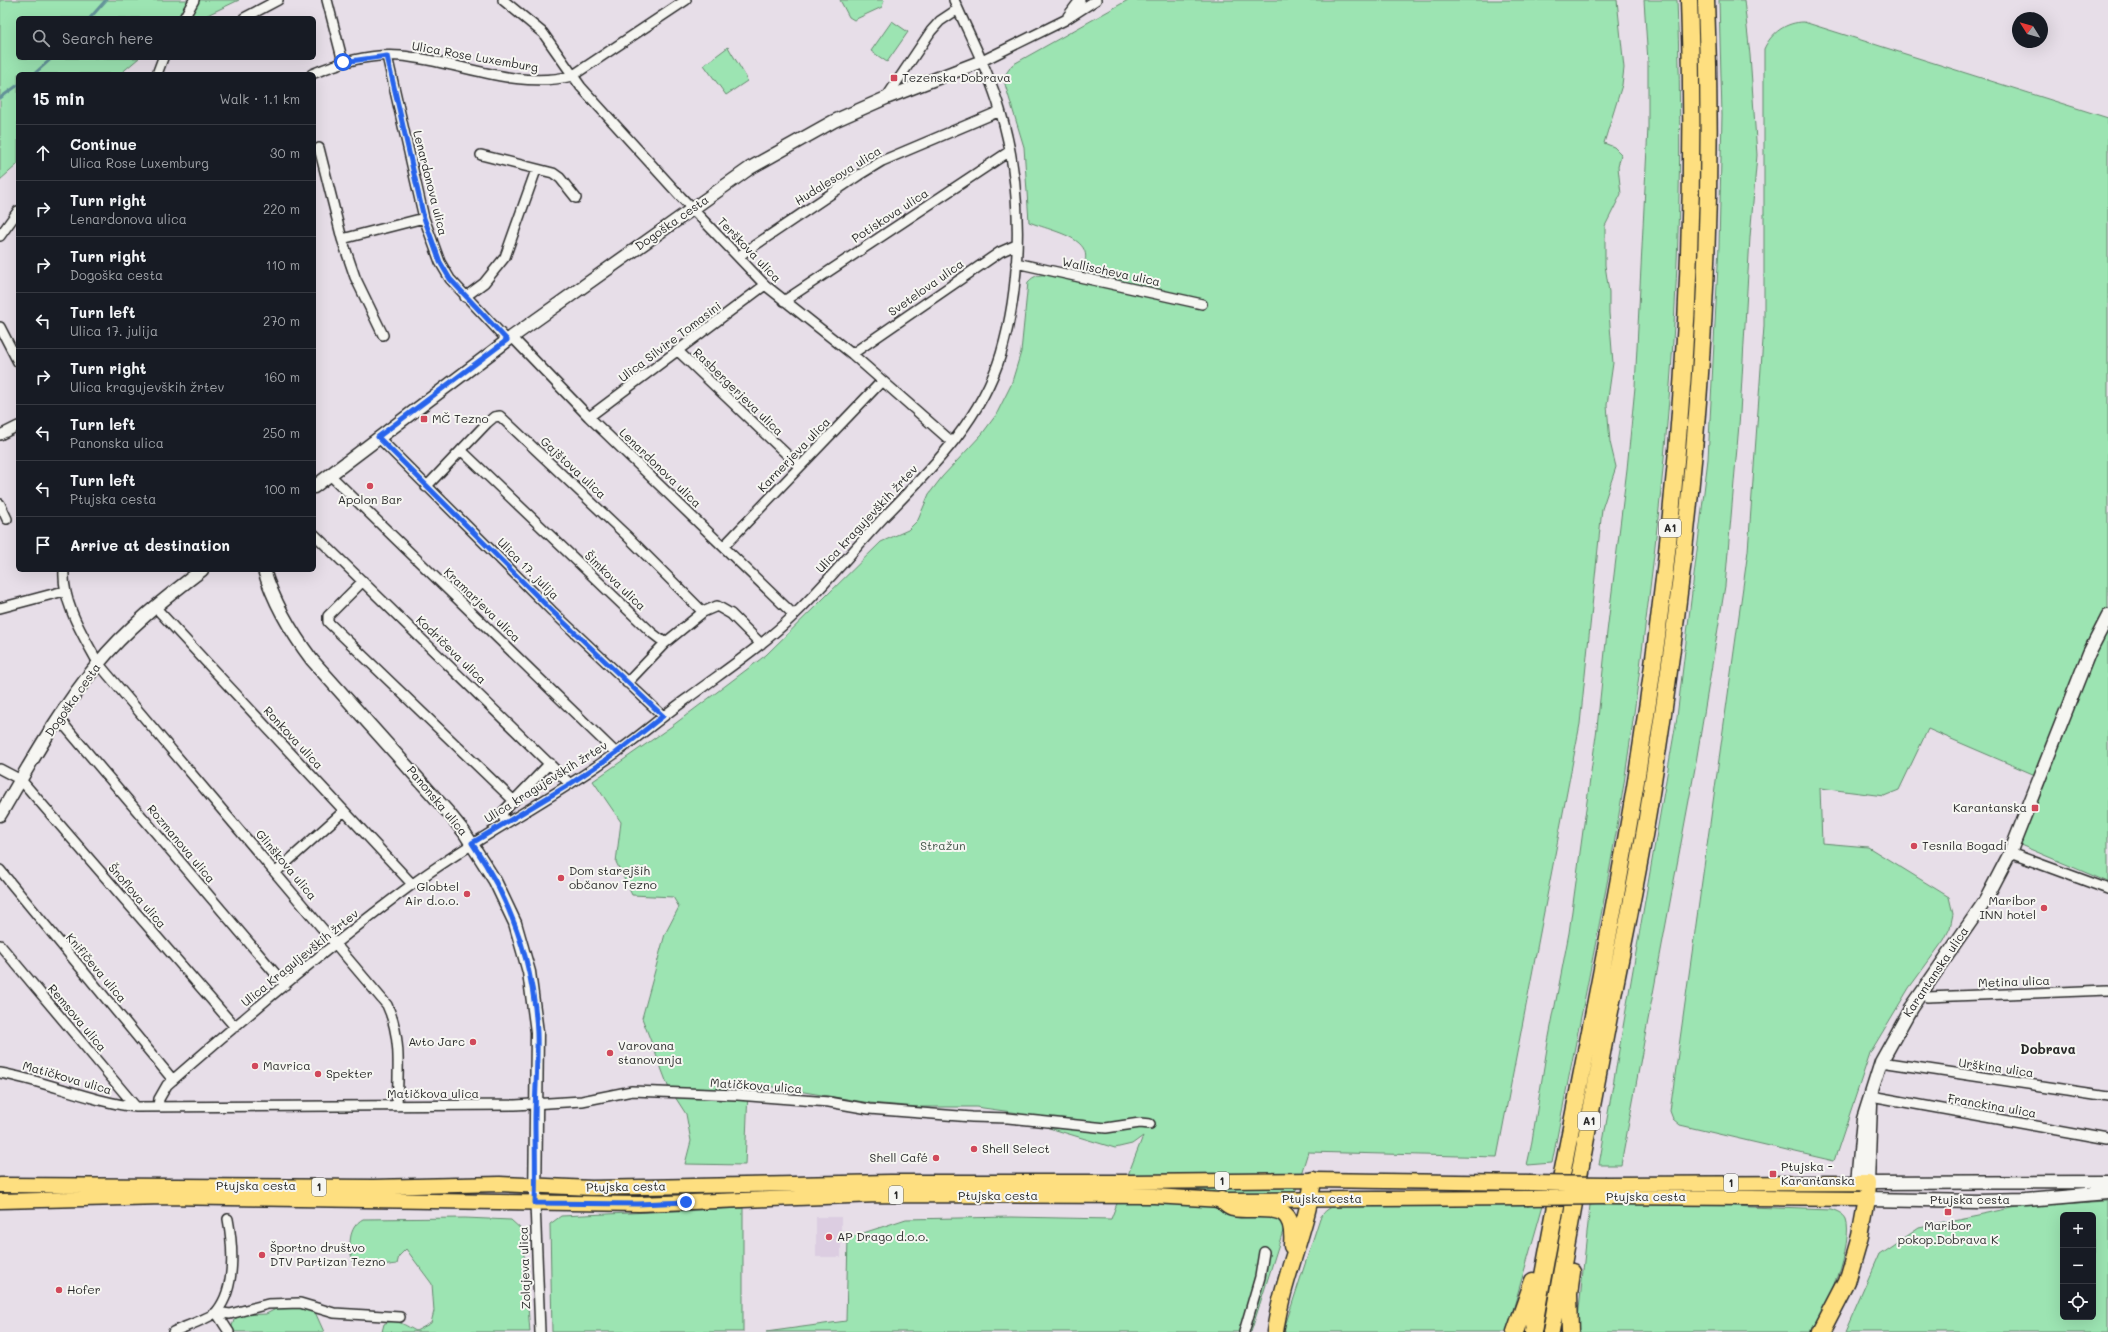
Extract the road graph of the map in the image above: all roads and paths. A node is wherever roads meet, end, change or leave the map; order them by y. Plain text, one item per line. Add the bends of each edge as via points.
1 (194, 0) edge
2 (278, 0) edge
3 (327, 0) edge
4 (503, 0) edge
5 (686, 0) edge
6 (954, 0) edge
7 (1080, 0) edge
8 (1096, 0) edge
9 (1689, 0) edge
10 (1706, 0) edge
11 (958, 9) junction
12 (185, 16) edge
13 (248, 16) edge
14 (1065, 20) junction
15 (387, 56) junction
16 (162, 60) edge
17 (982, 61) junction
18 (343, 62) junction
19 (158, 72) edge
20 (316, 72) edge
21 (572, 76) junction
22 (886, 98) junction
23 (1000, 111) junction
24 (319, 148) dead end
25 (1010, 151) junction
26 (481, 155) dead end
27 (536, 170) junction
28 (576, 198) dead end
29 (692, 208) junction
30 (16, 214) edge
31 (424, 218) junction
32 (0, 236) edge
33 (342, 239) junction
34 (1016, 245) junction
35 (739, 256) junction
36 (1016, 263) junction
37 (765, 285) junction
38 (465, 297) junction
39 (784, 301) junction
40 (1202, 304) dead end
41 (0, 327) edge
42 (383, 334) dead end
43 (509, 338) junction
44 (678, 351) junction
45 (852, 354) junction
46 (16, 358) edge
47 (882, 382) junction
48 (589, 417) junction
49 (16, 427) edge
50 (0, 435) edge
51 (378, 437) junction
52 (952, 442) junction
53 (461, 450) junction
54 (799, 466) junction
55 (330, 475) junction
56 (316, 486) edge
57 (426, 487) junction
58 (0, 504) edge
59 (7, 519) dead end
60 (316, 536) edge
61 (724, 546) junction
62 (64, 572) edge
63 (200, 572) edge
64 (265, 572) edge
65 (363, 581) junction
66 (64, 591) junction
67 (0, 608) edge
68 (156, 608) junction
69 (703, 612) junction
70 (794, 615) junction
71 (2108, 616) edge
72 (665, 643) junction
73 (761, 644) junction
74 (98, 663) junction
75 (627, 683) junction
76 (663, 716) junction
77 (59, 719) junction
78 (616, 753) junction
79 (550, 763) junction
80 (0, 769) edge
81 (21, 780) junction
82 (570, 784) junction
83 (513, 800) junction
84 (344, 811) junction
85 (0, 815) edge
86 (505, 822) junction
87 (472, 843) junction
88 (2010, 853) junction
89 (0, 870) edge
90 (276, 872) junction
91 (412, 884) junction
92 (2108, 889) edge
93 (336, 944) junction
94 (0, 945) edge
95 (285, 985) junction
96 (2108, 990) edge
97 (1921, 993) junction
98 (235, 1026) junction
99 (1881, 1062) junction
100 (0, 1073) edge
101 (173, 1080) junction
102 (1872, 1096) junction
103 (2108, 1096) edge
104 (536, 1103) junction
105 (397, 1106) junction
106 (136, 1107) junction
107 (158, 1107) junction
108 (1150, 1124) dead end
109 (2108, 1139) edge
110 (1313, 1180) junction
111 (1862, 1182) junction
112 (2108, 1182) edge
113 (0, 1185) edge
114 (536, 1185) junction
115 (1605, 1190) junction
116 (2108, 1193) edge
117 (1311, 1199) junction
118 (1861, 1199) junction
119 (1221, 1200) junction
120 (0, 1201) edge
121 (535, 1203) junction
122 (228, 1219) dead end
123 (1550, 1233) junction
124 (1568, 1235) junction
125 (1264, 1252) dead end
126 (1290, 1265) junction
127 (216, 1312) junction
128 (400, 1317) dead end
129 (1822, 1329) edge
130 (172, 1332) edge
131 (229, 1332) edge
132 (540, 1332) edge
133 (1244, 1332) edge
134 (1275, 1332) edge
135 (1515, 1332) edge
136 (1533, 1332) edge
137 (1551, 1332) edge
138 (1570, 1332) edge

1 - 12 street
2 - 13 street
3 - 18 street
4 - 21 street, Terškova ulica via 543,33
5 - 21 street, Ulica Rose Luxemburg
6 - 11 street
7 - 14 street, Dogoška cesta
8 - 14 street, Dogoška cesta
9 - 123 highway, A1 via 1691,159 1688,295 1677,460 1664,584 1636,781 1617,892
10 - 124 highway, A1 via 1708,159 1705,297 1694,465 1680,596 1652,792
11 - 17 street
11 - 22 street via 931,31
14 - 17 street, Dogoška cesta
15 - 18 street, Ulica Rose Luxemburg
15 - 21 street, Ulica Rose Luxemburg via 415,58 524,80 550,81
15 - 31 street, Lenardonova ulica
16 - 19 street
17 - 22 street, Dogoška cesta
17 - 23 street, Ulica kragujevških žrtev
18 - 20 street, Ulica Rose Luxemburg
21 - 29 street, Terškova ulica
22 - 29 street, Dogoška cesta via 834,121 772,154
23 - 25 street, Ulica kragujevških žrtev
23 - 35 street, Hudalesova ulica via 882,162
24 - 33 street
25 - 34 street, Ulica kragujevških žrtev via 1017,203
25 - 39 street, Potiskova ulica
26 - 27 street
27 - 28 street via 553,173
27 - 38 street via 505,257 484,283
29 - 35 street, Terškova ulica
29 - 43 street, Dogoška cesta
30 - 32 street
31 - 33 street
31 - 38 street, Lenardonova ulica via 440,262
33 - 42 street via 355,277
34 - 36 street, Ulica kragujevških žrtev
34 - 45 street, Svetelova ulica via 1000,252
35 - 37 street, Terškova ulica
36 - 40 street, Wallischeva ulica
36 - 52 street, Ulica kragujevških žrtev via 1001,354 981,403 968,424
37 - 39 street, Terškova ulica
37 - 44 street, Ulica Silvire Tomasini
38 - 43 street, Lenardonova ulica
39 - 45 street, Terškova ulica
41 - 46 street
43 - 48 street, Lenardonova ulica
43 - 51 street, Dogoška cesta
44 - 48 street, Ulica Silvire Tomasini
44 - 54 street, Rasbergerjeva ulica
45 - 47 street, Terškova ulica
47 - 52 street, Terškova ulica
47 - 54 street, Karnerjeva ulica
48 - 61 street, Lenardonova ulica
49 - 50 street
51 - 55 street, Dogoška cesta
51 - 57 street, Ulica 17. julija
52 - 70 street, Ulica kragujevških žrtev via 914,487
53 - 57 street, Gajštova ulica
53 - 69 street, Gajštova ulica via 494,417 500,416
53 - 72 street, Šimkova ulica
54 - 61 street, Karnerjeva ulica
55 - 56 street, Dogoška cesta
55 - 78 street, Kramarjeva ulica
57 - 75 street, Ulica 17. julija
58 - 59 street
60 - 65 street, Kodričeva ulica
61 - 70 street, Lenardonova ulica
62 - 66 street
63 - 68 street, Dogoška cesta
64 - 87 street, Panonska ulica via 276,604 312,660 448,810
65 - 79 street, Kodričeva ulica
65 - 83 street via 328,616 328,622
66 - 67 street
66 - 74 street, Glinškova ulica
68 - 74 street, Dogoška cesta
68 - 84 street, Ronkova ulica
69 - 72 street
69 - 73 street via 711,607 722,608
70 - 73 street, Ulica kragujevških žrtev
71 - 88 street, Karantanska ulica via 2089,653
72 - 75 street
73 - 76 street, Ulica kragujevških žrtev
74 - 77 street, Dogoška cesta
74 - 90 street, Glinškova ulica
75 - 76 street, Ulica 17. julija
76 - 78 street, Ulica kragujevških žrtev
77 - 81 street, Dogoška cesta
77 - 95 street, Rozmanova ulica
78 - 82 street, Ulica kragujevških žrtev
79 - 82 street, Kodričeva ulica
79 - 83 street
80 - 81 street
81 - 85 street, Dogoška cesta
81 - 98 street, Šnoflova ulica
82 - 86 street, Ulica kragujevških žrtev
83 - 86 street via 502,813
84 - 90 street
84 - 91 street, Ronkova ulica
86 - 87 street, Ulica kragujevških žrtev
87 - 91 street, Ulica Kraguljevških žrtev
87 - 104 street, Panonska ulica via 505,900 524,954 533,991 537,1032
88 - 92 street
88 - 97 street, Karantanska ulica via 1985,901
89 - 101 street, Knifičeva ulica
90 - 93 street, Glinškova ulica
91 - 93 street, Ulica Kraguljevških žrtev
93 - 95 street, Ulica Kraguljevških žrtev
93 - 105 street, Glinškova ulica via 387,1005 394,1018 398,1037
94 - 106 street, Remsova ulica
95 - 98 street, Ulica Kraguljevških žrtev
96 - 97 street, Metina ulica via 1927,997
97 - 99 street, Karantanska ulica
98 - 101 street, Ulica Kraguljevških žrtev
99 - 102 street, Karantanska ulica
99 - 103 street, Urškina ulica
100 - 106 street, Matičkova ulica via 25,1077 87,1098
101 - 107 street, Ulica Kraguljevških žrtev via 163,1091
102 - 109 street, Franckina ulica
102 - 111 street, Karantanska ulica via 1863,1119
104 - 105 street, Matičkova ulica
104 - 108 street, Matičkova ulica via 582,1101 632,1091 829,1102 869,1109 1008,1118 1106,1128
104 - 114 street, Panonska ulica
105 - 107 street, Matičkova ulica
106 - 107 street, Matičkova ulica
110 - 114 main road, Ptujska cesta / 1 via 890,1182 592,1188
110 - 115 main road, Ptujska cesta / 1, bridge via 1529,1183
110 - 117 highway
111 - 112 street, Ptujska cesta
111 - 115 main road, Ptujska cesta / 1
111 - 118 main road
113 - 114 main road, Ptujska cesta / 1
114 - 121 street
115 - 117 main road, Ptujska cesta / 1, bridge via 1528,1198
115 - 118 main road, Ptujska cesta / 1
116 - 118 street, Ptujska cesta via 1986,1201
117 - 119 main road, Ptujska cesta / 1
117 - 126 highway
118 - 129 highway via 1860,1236 1849,1276
119 - 121 main road, Ptujska cesta / 1 via 1146,1196 878,1195 638,1204
119 - 126 highway via 1232,1208 1265,1208 1278,1210 1286,1216 1291,1223
120 - 121 main road, Ptujska cesta / 1 via 164,1198
121 - 132 street, Zolajeva ulica
122 - 127 street via 233,1259 226,1294
123 - 135 highway via 1539,1250 1534,1278
123 - 136 highway, A1
124 - 137 highway, A1
124 - 138 highway via 1574,1249 1569,1294
125 - 133 street via 1260,1277
126 - 134 highway via 1278,1309
127 - 128 street via 230,1314 268,1304 300,1303 334,1313
127 - 130 street
127 - 131 street

